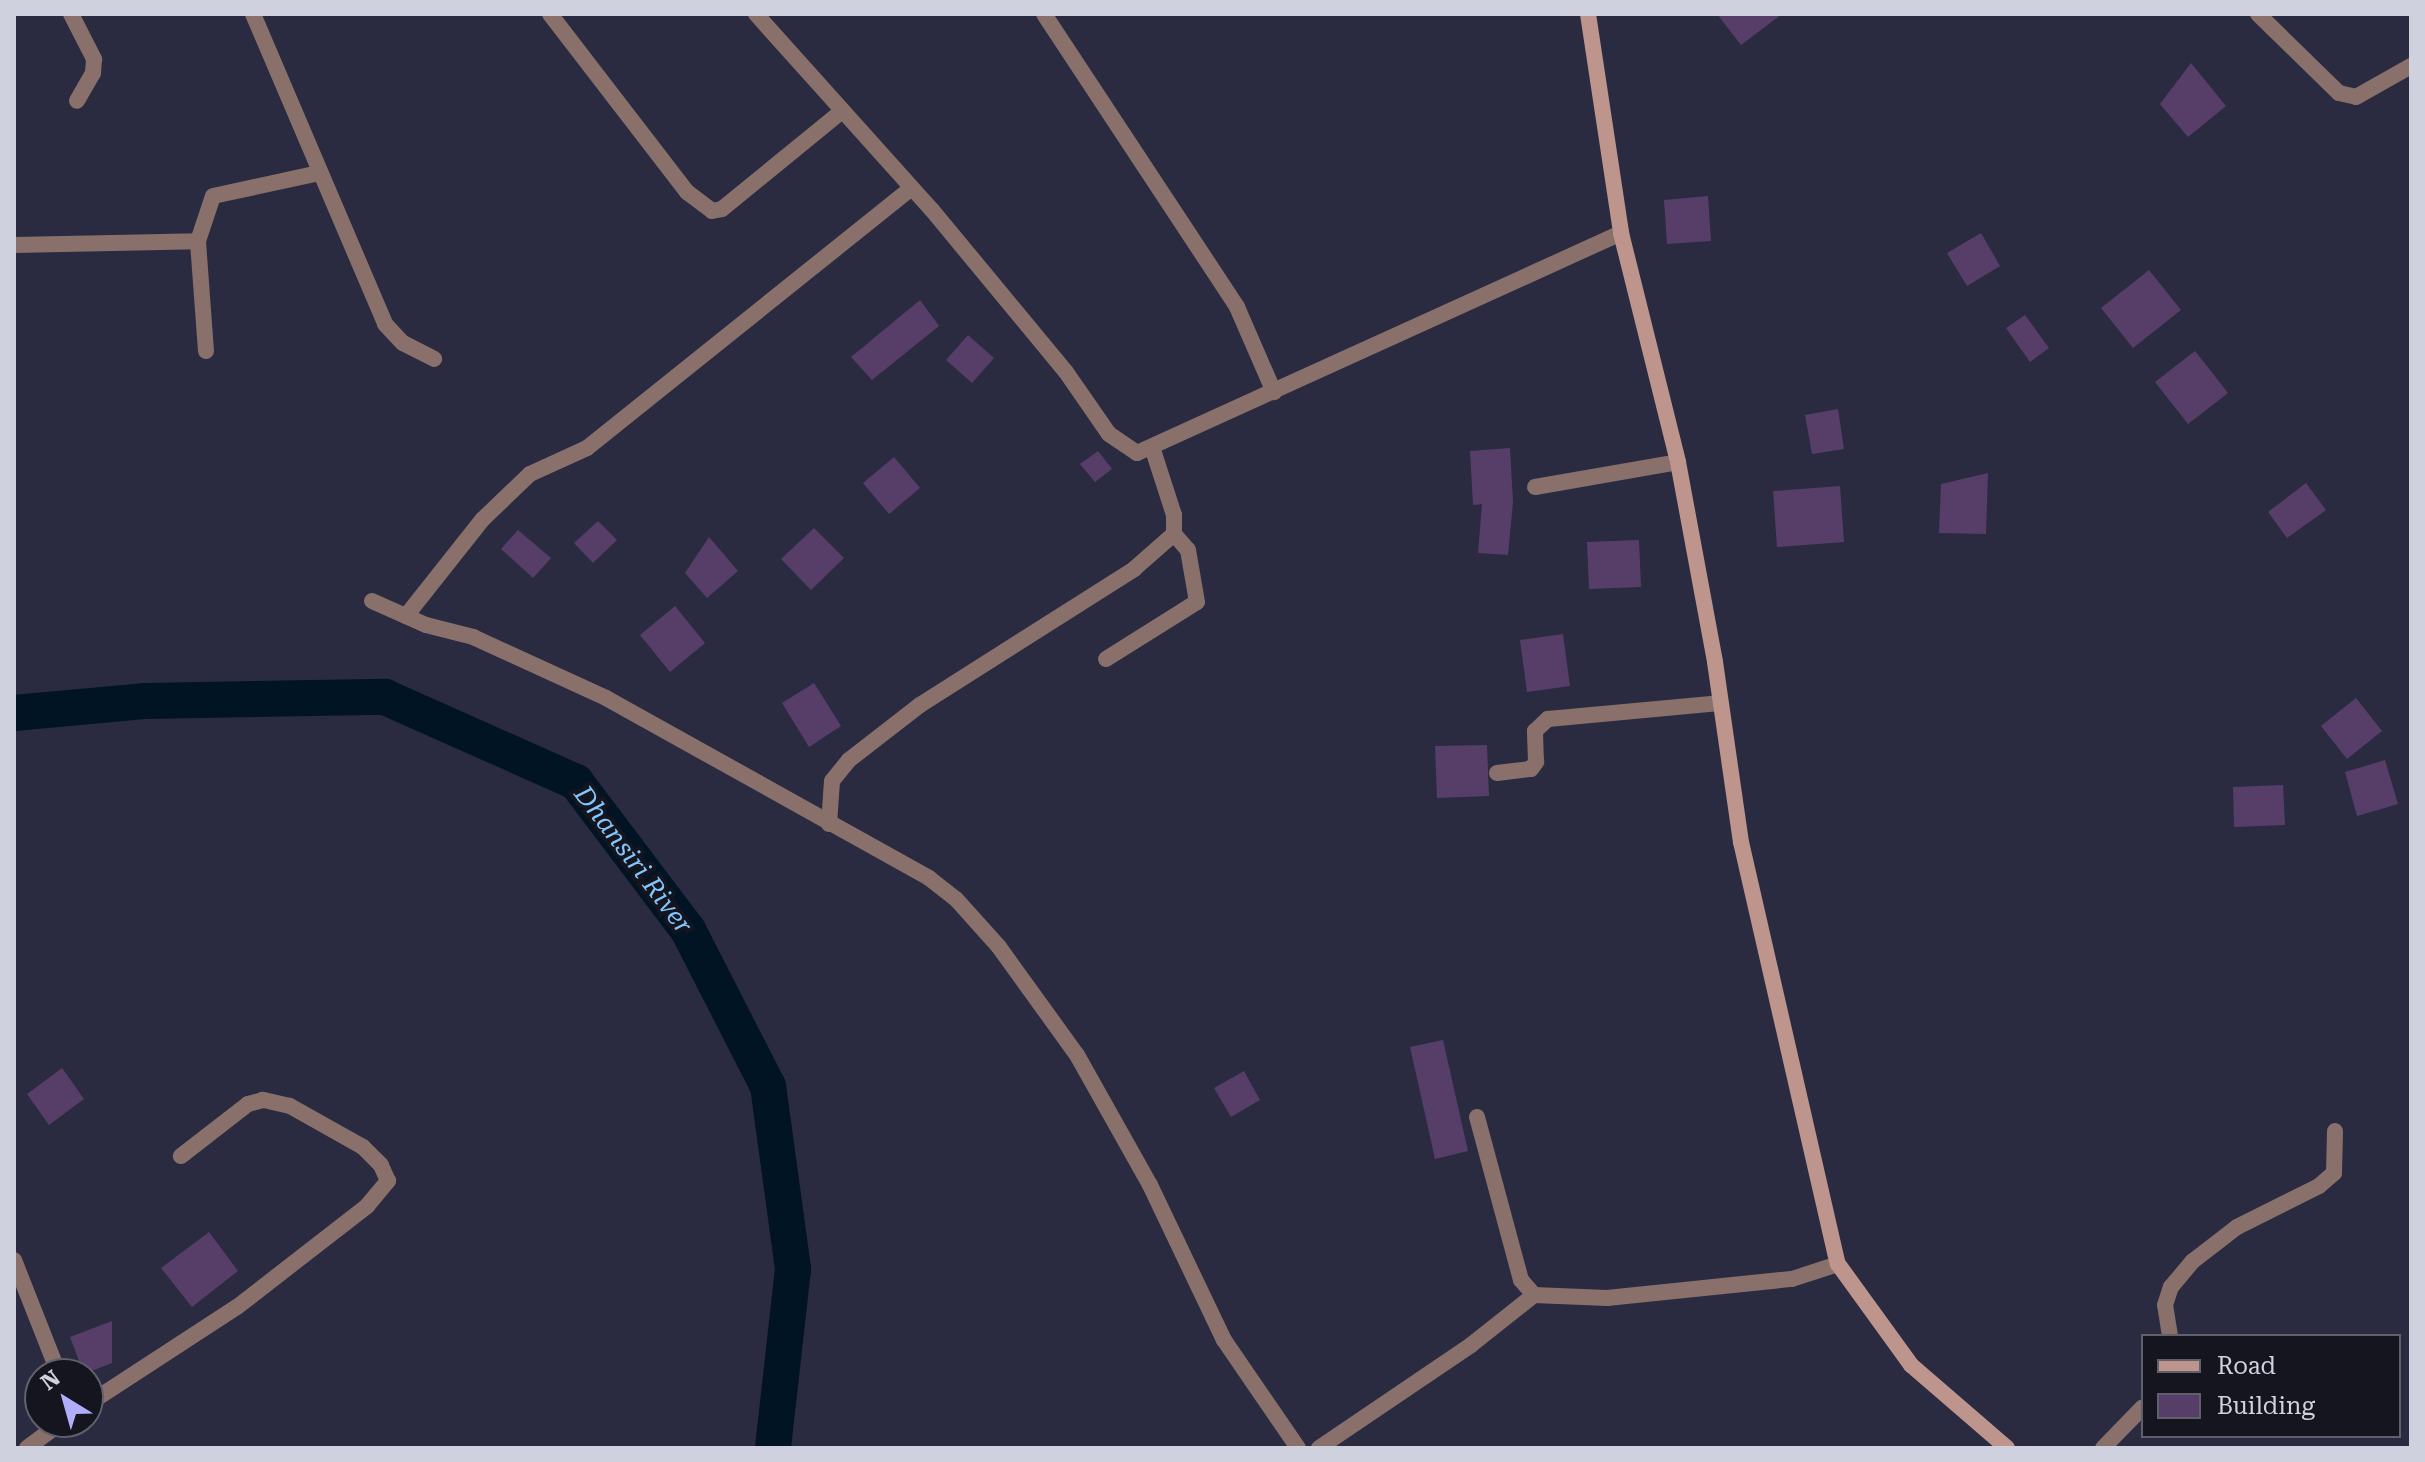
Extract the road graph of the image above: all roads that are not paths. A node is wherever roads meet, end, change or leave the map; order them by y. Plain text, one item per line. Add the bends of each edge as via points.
1 (71, 14) edge
2 (253, 14) edge
3 (550, 14) edge
4 (756, 14) edge
5 (1044, 14) edge
6 (1588, 14) edge
7 (2258, 14) edge
8 (2411, 66) edge
9 (77, 101) dead end
10 (841, 112) junction
11 (319, 173) junction
12 (911, 188) junction
13 (1621, 233) junction
14 (198, 241) junction
15 (14, 245) edge
16 (206, 351) dead end
17 (434, 359) dead end
18 (1274, 392) junction
19 (1152, 447) junction
20 (1678, 462) junction
21 (1535, 487) dead end
22 (1174, 534) junction
23 (372, 601) dead end
24 (406, 616) junction
25 (1106, 659) dead end
26 (1719, 703) junction
27 (1497, 773) dead end
28 (829, 824) junction
29 (1477, 1117) dead end
30 (2335, 1131) dead end
31 (181, 1156) dead end
32 (14, 1260) edge
33 (1838, 1264) junction
34 (1534, 1295) junction
35 (2170, 1334) edge
36 (53, 1358) edge
37 (104, 1394) edge
38 (2141, 1409) edge
39 (1298, 1448) edge
40 (1319, 1448) edge
41 (2007, 1448) edge
42 (2103, 1448) edge

1 - 9 street via 94,59 93,73
2 - 11 street
3 - 10 street via 687,192 712,211 722,209
4 - 10 street
5 - 18 street via 1237,307
6 - 13 street
7 - 8 street via 2339,93 2356,97
10 - 12 street
11 - 14 street via 213,196
11 - 17 street via 385,324 403,343
12 - 19 street via 1066,372 1109,434 1137,453
12 - 24 street via 587,448 530,474 483,519
13 - 18 street
13 - 20 street
14 - 15 street
14 - 16 street
18 - 19 street
19 - 22 street via 1174,515
20 - 21 street
20 - 26 street
22 - 25 street via 1188,550 1197,602
22 - 28 street via 1134,569 920,705 849,760 832,781
23 - 24 street
24 - 28 street via 473,637 606,698
26 - 27 street via 1548,719 1535,731 1536,762 1531,769
26 - 33 street via 1741,842
28 - 39 street via 929,878 956,899 1015,968 1077,1055 1150,1185 1224,1340
29 - 34 street via 1521,1280
30 - 35 street via 2334,1173 2319,1186 2237,1227 2193,1261 2171,1287 2165,1305
31 - 37 street via 248,1104 263,1100 290,1106 363,1147 388,1181 367,1206 237,1307
32 - 36 street
33 - 34 street via 1792,1279 1607,1298
33 - 41 street via 1911,1365
34 - 40 street via 1471,1345
38 - 42 street

